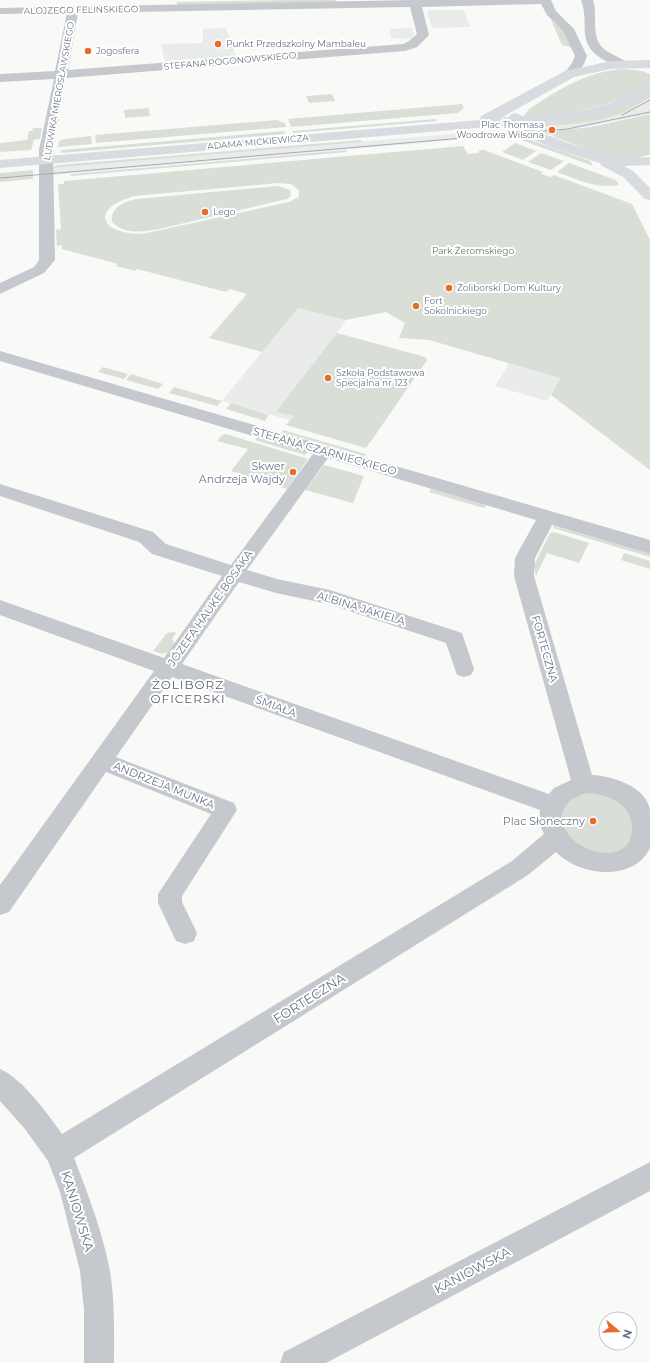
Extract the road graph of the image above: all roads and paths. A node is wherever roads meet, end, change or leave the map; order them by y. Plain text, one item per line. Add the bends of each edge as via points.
1 (545, 0) edge
2 (587, 0) edge
3 (359, 2) edge
4 (389, 2) edge
5 (415, 3) junction
6 (113, 5) edge
7 (73, 10) junction
8 (0, 11) edge
9 (590, 21) junction
10 (561, 22) junction
11 (626, 64) junction
12 (650, 64) edge
13 (650, 67) edge
14 (62, 74) junction
15 (570, 74) junction
16 (0, 78) edge
17 (650, 87) edge
18 (528, 98) junction
19 (516, 122) junction
20 (467, 124) junction
21 (595, 157) junction
22 (46, 160) junction
23 (650, 161) edge
24 (0, 164) edge
25 (649, 192) edge
26 (0, 289) edge
27 (0, 356) edge
28 (324, 451) junction
29 (0, 490) edge
30 (547, 517) junction
31 (650, 547) edge
32 (235, 574) junction
33 (0, 606) edge
34 (169, 666) junction
35 (464, 669) dead end
36 (102, 761) junction
37 (583, 784) junction
38 (552, 805) junction
39 (556, 838) junction
40 (0, 904) edge
41 (185, 933) dead end
42 (0, 1082) edge
43 (58, 1152) junction
44 (650, 1176) edge
45 (99, 1363) edge
46 (294, 1363) edge

1 - 5 street, ALOJZEGO FELIŃSKIEGO
1 - 10 street via 551,12
2 - 9 street via 592,12
3 - 4 street, ALOJZEGO FELIŃSKIEGO
3 - 6 street, ALOJZEGO FELIŃSKIEGO
4 - 5 street, ALOJZEGO FELIŃSKIEGO
5 - 14 street, STEFANA POGONOWSKIEGO via 423,35 405,47
6 - 7 street, ALOJZEGO FELIŃSKIEGO
7 - 8 street, ALOJZEGO FELIŃSKIEGO
7 - 14 street, LUDWIKA MIEROSŁAWSKIEGO
9 - 10 street via 577,26
9 - 11 street via 590,31 599,53
10 - 15 street via 568,29 581,56
11 - 12 main road
11 - 13 main road
11 - 15 main road
14 - 16 street, STEFANA POGONOWSKIEGO
14 - 22 street, LUDWIKA MIEROSŁAWSKIEGO
15 - 18 main road
17 - 19 main road, ADAMA MICKIEWICZA via 628,100 605,109 572,116
18 - 19 main road via 517,112
18 - 20 main road via 496,116
19 - 20 main road, ADAMA MICKIEWICZA
19 - 21 main road via 527,132
20 - 22 main road, ADAMA MICKIEWICZA
21 - 23 main road via 625,163
21 - 25 main road via 621,170
22 - 24 main road, ADAMA MICKIEWICZA
22 - 26 street, LUDWIKA MIEROSŁAWSKIEGO via 47,260 39,270
27 - 28 street, STEFANA CZARNIECKIEGO
28 - 30 street, STEFANA CZARNIECKIEGO
28 - 32 street, JÓZEFA HAUKE-BOSAKA
29 - 32 street via 146,537 159,549
30 - 31 street, STEFANA CZARNIECKIEGO
30 - 37 street, FORTECZNA via 525,558 524,576
32 - 34 street, JÓZEFA HAUKE-BOSAKA
32 - 35 street, ALBINA JAKIELA via 276,586 330,597 455,638
33 - 34 street, ŚMIAŁA
34 - 36 street, JÓZEFA HAUKE-BOSAKA
34 - 38 street, ŚMIAŁA
36 - 40 street, JÓZEFA HAUKE-BOSAKA
36 - 41 street, ANDRZEJA MUNKA via 226,810 170,894 170,903
37 - 38 street via 565,791
37 - 39 street via 614,788 628,796 639,808 645,821 645,835 640,847 629,857 615,862 598,863 581,859 567,850
38 - 39 street via 551,827
39 - 43 street, FORTECZNA via 520,868
42 - 43 street, KANIOWSKA via 35,1119
43 - 45 street, KANIOWSKA via 74,1192 95,1271 99,1310
44 - 46 street, KANIOWSKA

